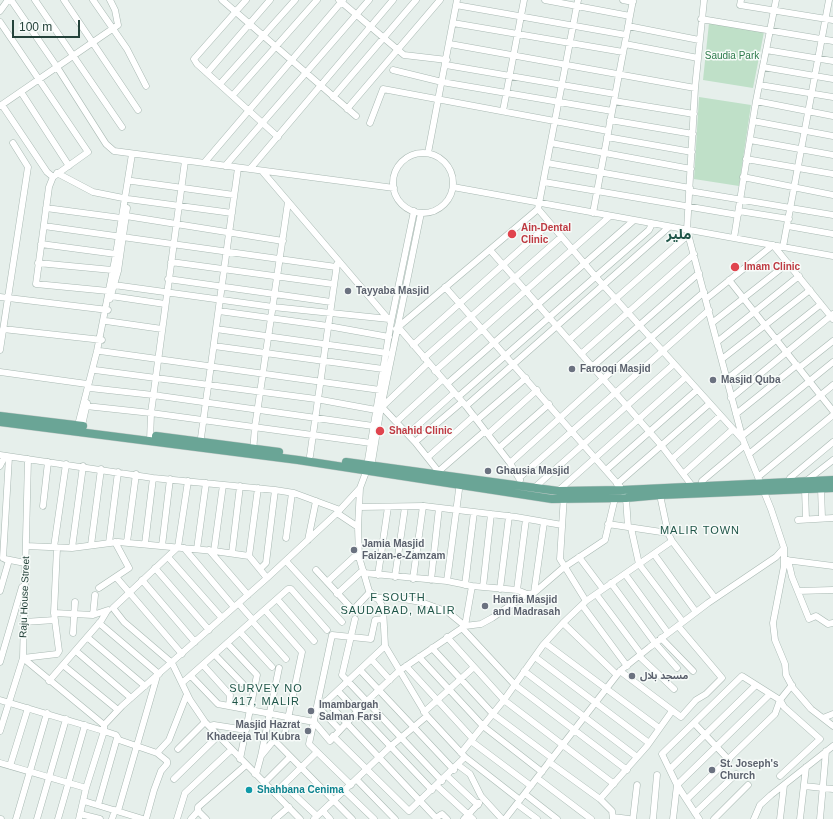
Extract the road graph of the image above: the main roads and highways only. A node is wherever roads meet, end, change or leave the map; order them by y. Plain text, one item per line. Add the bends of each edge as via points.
1 (0, 416) edge
2 (0, 422) edge
3 (79, 428) junction
4 (253, 452) junction
5 (369, 469) junction
6 (833, 480) edge
7 (460, 482) junction
8 (761, 484) junction
9 (805, 486) junction
10 (833, 488) edge
11 (622, 490) junction
12 (562, 494) junction

1 - 3 main road
2 - 3 main road
3 - 4 main road
4 - 5 main road
4 - 5 main road via 310,456
5 - 7 main road
5 - 7 main road via 440,474
6 - 9 main road
7 - 12 main road
7 - 12 main road via 534,488
8 - 9 main road
8 - 9 main road via 789,482
8 - 11 main road
8 - 11 main road via 660,495
9 - 10 main road
11 - 12 main road
11 - 12 main road via 615,498

